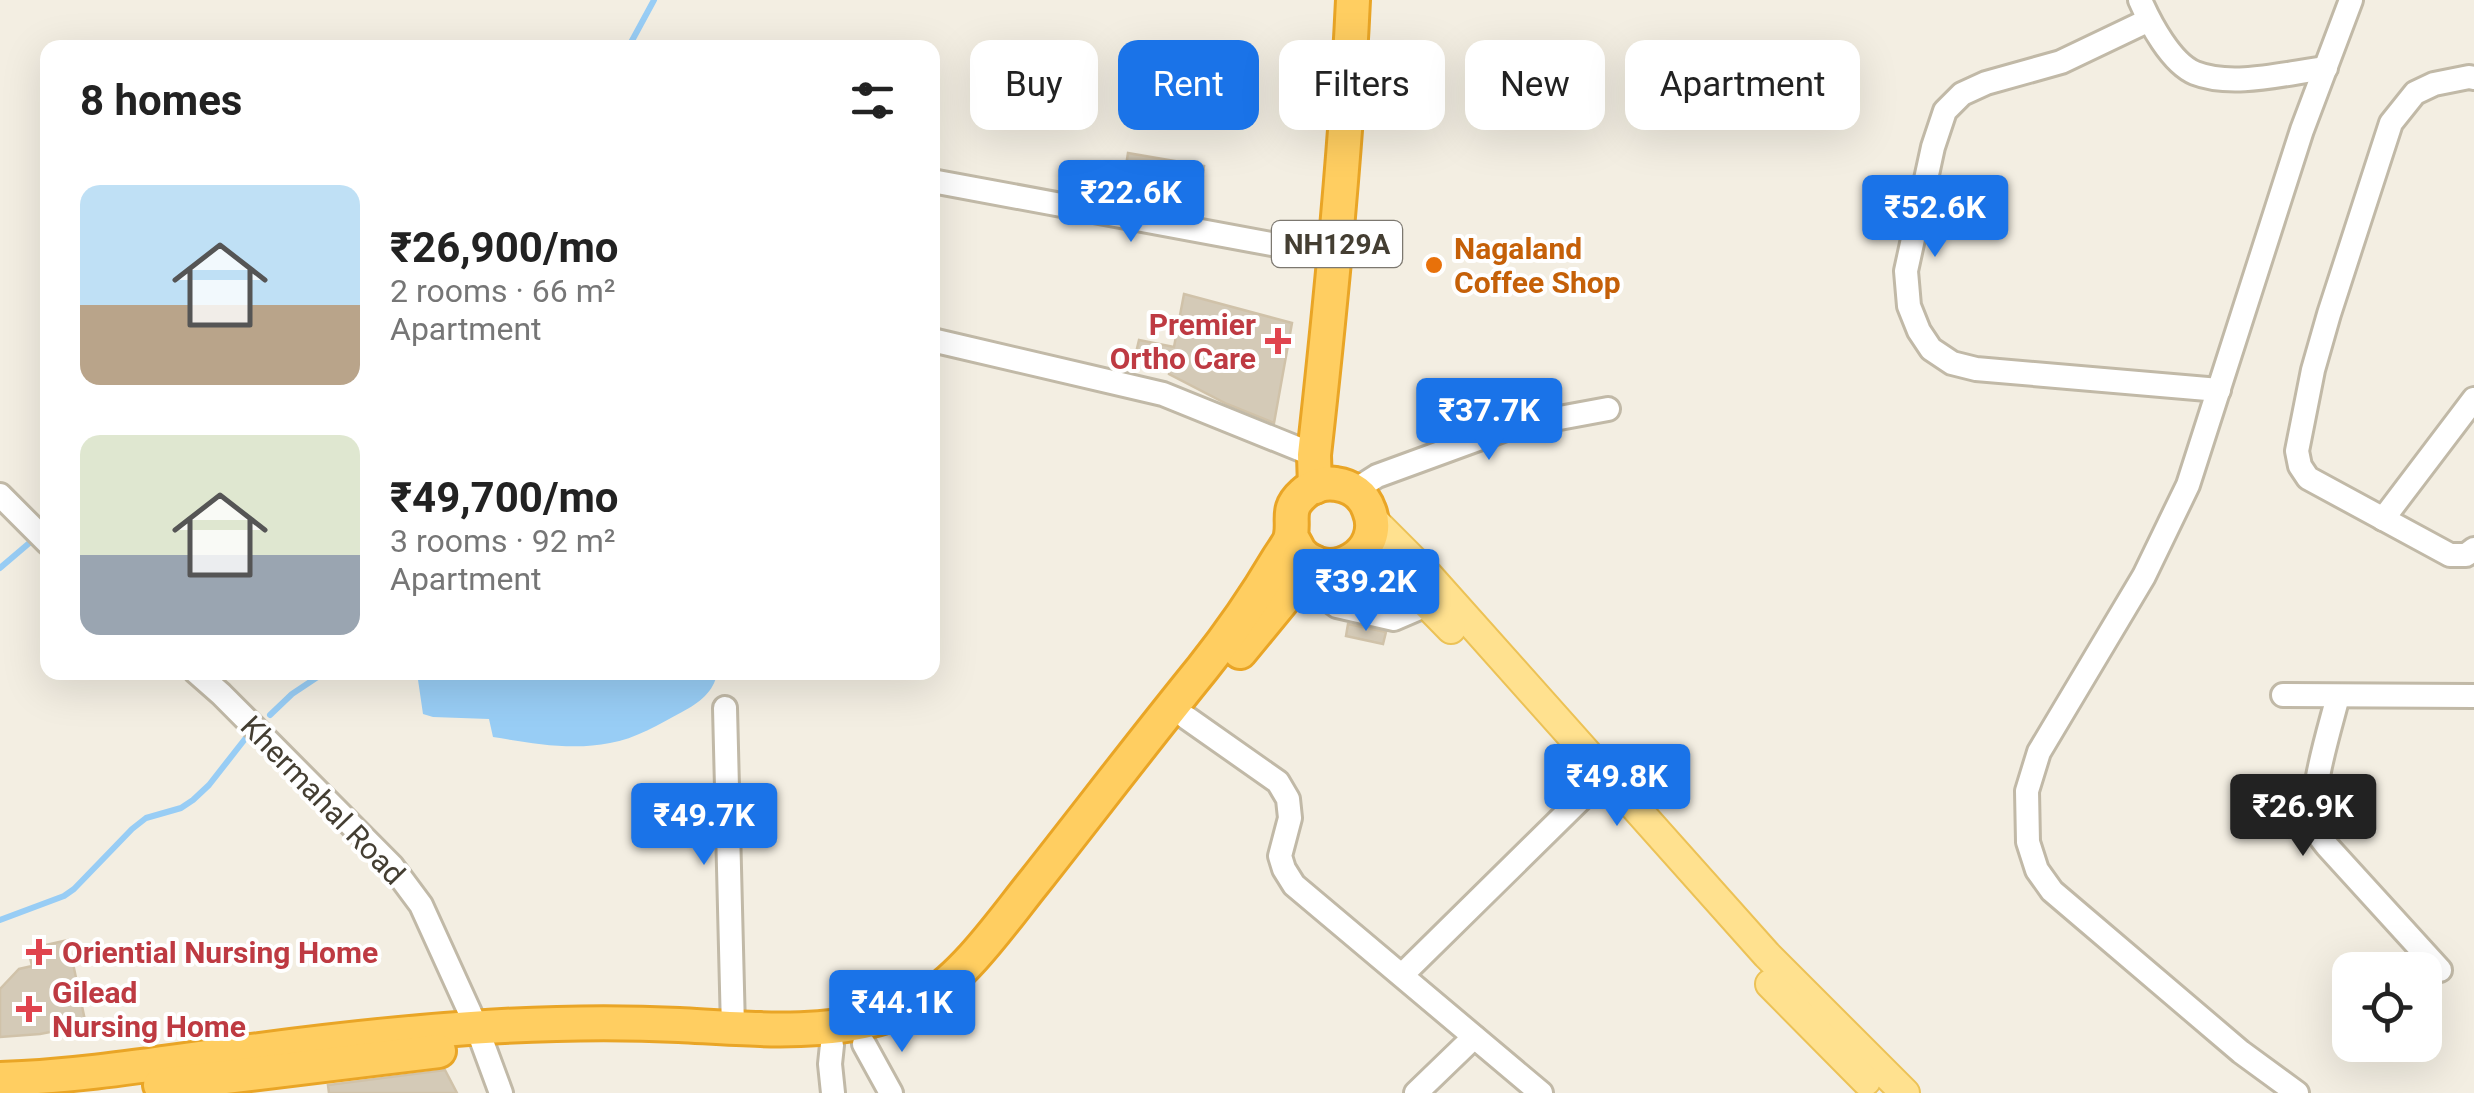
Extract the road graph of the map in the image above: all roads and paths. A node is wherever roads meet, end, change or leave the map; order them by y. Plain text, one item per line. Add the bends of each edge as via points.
1 (1353, 0) edge
2 (1372, 0) edge
3 (2352, 0) edge
4 (2144, 10) edge
5 (2326, 68) junction
6 (2474, 78) edge
7 (940, 182) edge
8 (1336, 256) junction
9 (940, 342) edge
10 (2219, 390) junction
11 (2474, 399) edge
12 (1608, 409) dead end
13 (1330, 479) junction
14 (0, 496) edge
15 (2383, 519) junction
16 (1373, 520) junction
17 (40, 535) edge
18 (1291, 536) junction
19 (2474, 549) edge
20 (1362, 553) junction
21 (1306, 571) junction
22 (1429, 604) junction
23 (205, 680) edge
24 (2283, 695) dead end
25 (2338, 696) junction
26 (2474, 696) edge
27 (726, 708) dead end
28 (1186, 718) junction
29 (1594, 787) junction
30 (2424, 952) edge
31 (1402, 975) junction
32 (733, 1028) junction
33 (1474, 1037) junction
34 (481, 1038) junction
35 (848, 1044) junction
36 (0, 1078) edge
37 (499, 1092) edge
38 (70, 1093) edge
39 (833, 1093) edge
40 (891, 1093) edge
41 (1416, 1093) edge
42 (1542, 1093) edge
43 (1878, 1093) edge
44 (1905, 1093) edge
45 (2297, 1093) edge

1 - 8 highway, NH129A
2 - 13 highway, NH129A
3 - 5 street
4 - 5 street via 2170,52 2192,72 2229,81
4 - 10 street via 2062,62 1962,94 1945,111 1906,271 1910,306 1930,349 1952,363
5 - 10 street
6 - 15 street via 2415,92 2391,123 2313,370 2300,466 2308,478
7 - 8 street
8 - 13 highway, NH129A
9 - 13 street via 1162,394
10 - 45 street via 2188,486 2152,561 2038,752 2027,791 2028,842 2052,891
11 - 15 street
12 - 13 street via 1511,427 1367,480
13 - 16 highway via 1368,503
13 - 18 highway via 1302,494
14 - 17 street
15 - 19 street via 2450,555
16 - 20 highway
16 - 44 main road via 1766,955
18 - 21 highway
18 - 32 highway via 1224,642 987,940 931,996 876,1021 834,1028
20 - 21 highway via 1348,563
20 - 22 main road
21 - 22 street via 1337,606 1394,619
21 - 28 highway
22 - 29 main road
23 - 34 street, Khermahal Road via 392,866 421,906
24 - 25 street
25 - 26 street
25 - 30 street via 2314,800 2318,833
27 - 32 street
28 - 31 street via 1278,782 1290,818 1280,856 1284,869
28 - 35 highway via 972,988 932,1020
29 - 31 street
29 - 43 main road via 1805,1022
31 - 33 street
32 - 34 highway via 571,1024
33 - 41 street
33 - 42 street
34 - 35 highway
34 - 36 highway via 303,1044
34 - 37 street, Khermahal Road
34 - 38 highway
35 - 39 street via 830,1064
35 - 40 street

